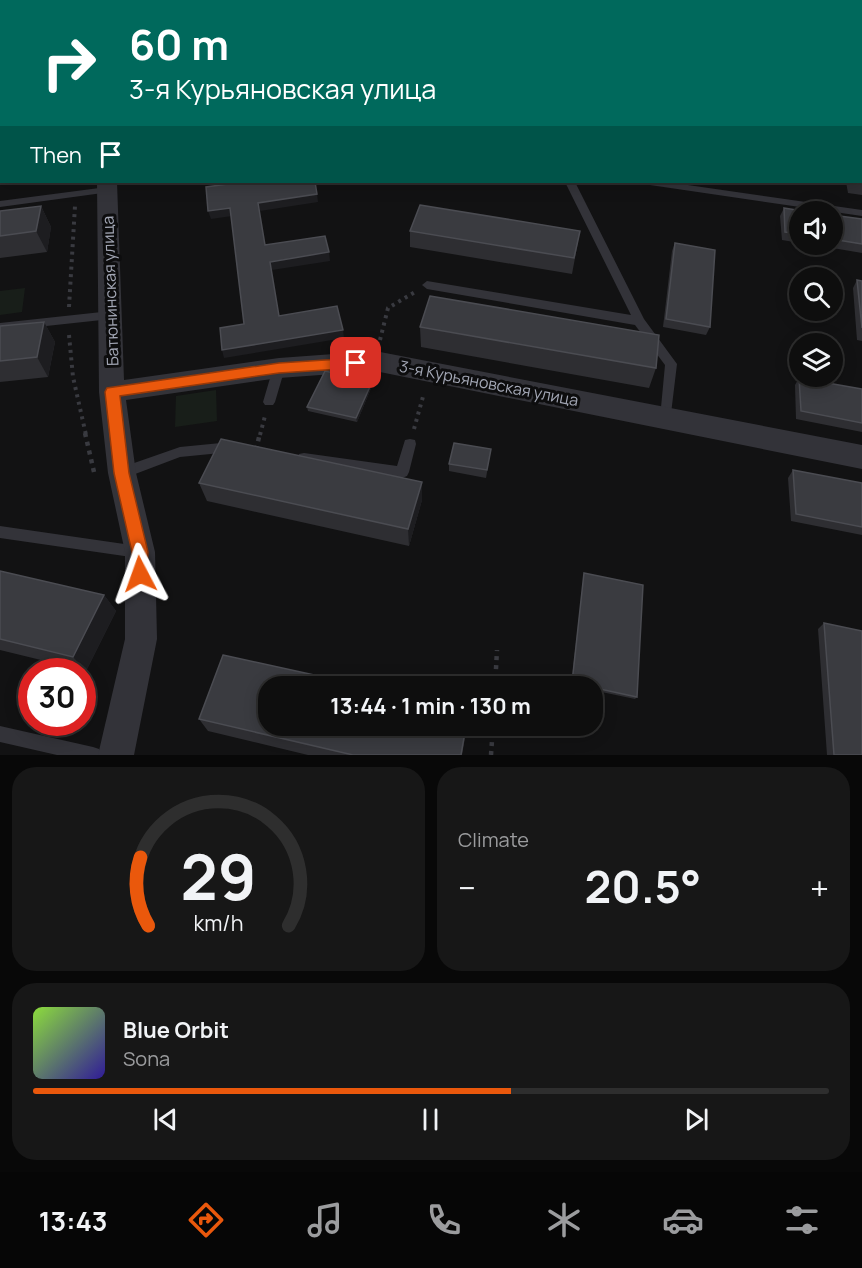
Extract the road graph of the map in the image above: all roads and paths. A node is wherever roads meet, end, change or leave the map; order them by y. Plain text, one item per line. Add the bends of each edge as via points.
1 (570, 183) edge
2 (657, 183) edge
3 (107, 186) edge
4 (75, 194) junction
5 (0, 204) edge
6 (862, 213) edge
7 (427, 285) joint
8 (111, 315) junction
9 (68, 320) junction
10 (639, 321) junction
11 (0, 327) edge
12 (375, 361) junction
13 (279, 368) junction
14 (430, 372) junction
15 (112, 392) junction
16 (269, 402) joint
17 (666, 418) junction
18 (410, 444) joint
19 (256, 450) joint
20 (290, 456) edge
21 (862, 457) edge
22 (108, 474) junction
23 (0, 532) edge
24 (140, 552) junction
25 (497, 650) dead end
26 (496, 676) edge
27 (0, 734) edge
28 (492, 736) edge
29 (93, 755) edge
30 (116, 755) edge
31 (491, 755) edge

1 - 10 lane
2 - 6 lane
3 - 4 lane
3 - 8 street, Батюнинская улица
4 - 5 lane
4 - 9 path
7 - 10 lane
7 - 12 path via 388,308
8 - 9 lane
8 - 15 street, Батюнинская улица
9 - 11 lane
9 - 22 path via 72,377
10 - 17 lane via 671,364
12 - 13 street, 3-я Курьяновская улица
12 - 14 street, 3-я Курьяновская улица
13 - 15 street, 3-я Курьяновская улица
13 - 16 lane
14 - 17 street, 3-я Курьяновская улица
14 - 18 path
15 - 22 street, Батюнинская улица
16 - 19 path
17 - 21 street, 3-я Курьяновская улица
18 - 20 lane via 402,472
19 - 22 lane via 235,447 180,452
22 - 24 street, Батюнинская улица
23 - 24 lane
24 - 30 street, Батюнинская улица via 141,639
25 - 26 path
27 - 29 lane
28 - 31 path

